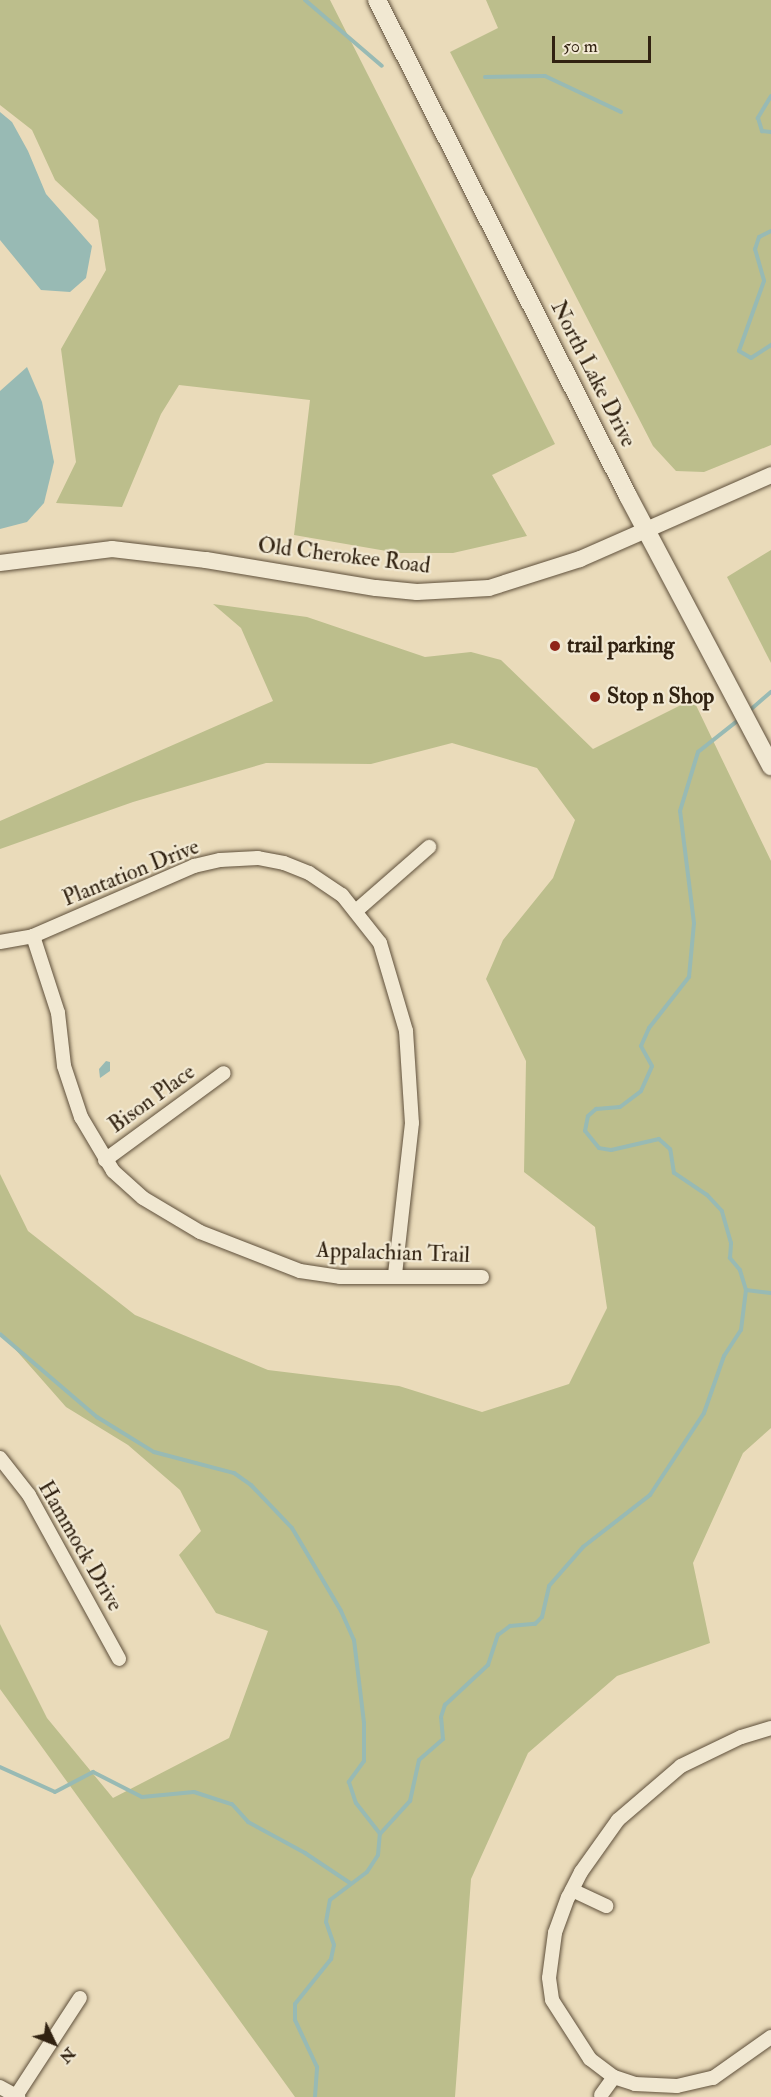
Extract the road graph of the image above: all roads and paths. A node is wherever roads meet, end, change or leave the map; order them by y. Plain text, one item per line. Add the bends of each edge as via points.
1 (377, 0) edge
2 (771, 475) edge
3 (646, 531) junction
4 (0, 563) edge
5 (771, 766) edge
6 (429, 847) dead end
7 (357, 910) junction
8 (33, 936) junction
9 (0, 942) edge
10 (224, 1073) dead end
11 (105, 1160) junction
12 (395, 1274) junction
13 (483, 1277) dead end
14 (0, 1458) edge
15 (119, 1659) dead end
16 (771, 1728) edge
17 (572, 1890) junction
18 (607, 1906) dead end
19 (80, 1998) dead end
20 (771, 2037) edge
21 (614, 2077) junction
22 (0, 2087) edge
23 (601, 2094) dead end
24 (17, 2096) edge

1 - 3 main road, North Lake Drive
2 - 3 street, Old Cherokee Road
3 - 4 street, Old Cherokee Road via 523,580 450,591 376,588 112,549
3 - 5 main road, North Lake Drive
6 - 7 street
7 - 8 street, Plantation Drive via 333,887 297,868 265,859 232,858 194,866
7 - 12 street, Plantation Drive via 385,956 396,988 410,1060 412,1134
8 - 9 street, Plantation Drive
8 - 11 street, Appalachian Trail via 58,1013 71,1092
10 - 11 street, Bison Place
11 - 12 street, Appalachian Trail via 122,1181 165,1213 249,1254 300,1271 340,1277
12 - 13 street, Appalachian Trail
14 - 15 street, Hammock Drive via 29,1495
16 - 17 street via 707,1752 650,1789 602,1839
17 - 18 street
17 - 21 street via 550,1953 552,2000 590,2059
19 - 24 street
20 - 21 street via 730,2068 696,2083 655,2086
21 - 23 street
22 - 24 street

